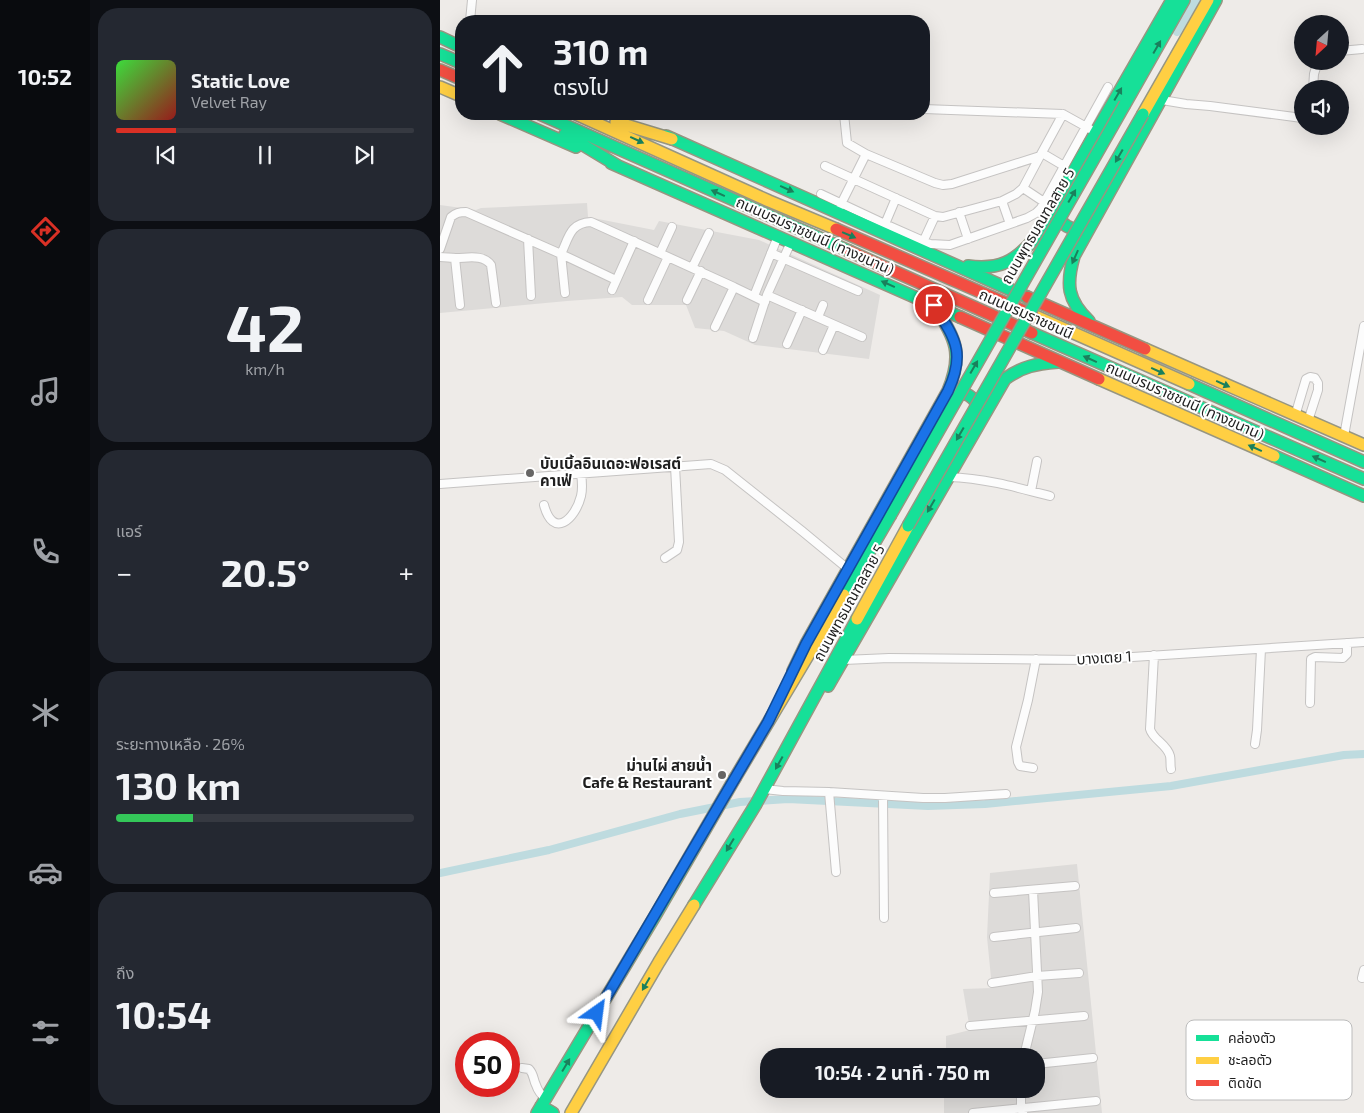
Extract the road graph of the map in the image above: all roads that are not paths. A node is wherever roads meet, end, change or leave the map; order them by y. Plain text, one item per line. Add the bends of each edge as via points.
1 (472, 0) edge
2 (1172, 0) edge
3 (1184, 0) edge
4 (1208, 0) edge
5 (1216, 0) edge
6 (471, 15) edge
7 (440, 37) edge
8 (455, 44) edge
9 (1362, 49) dead end
10 (1349, 50) edge
11 (440, 54) edge
12 (455, 60) edge
13 (440, 70) edge
14 (455, 76) edge
15 (440, 87) edge
16 (1108, 87) dead end
17 (455, 93) edge
18 (1162, 100) junction
19 (930, 109) edge
20 (1063, 114) junction
21 (1294, 117) edge
22 (514, 120) edge
23 (541, 120) edge
24 (554, 120) edge
25 (589, 120) edge
26 (610, 120) edge
27 (628, 120) edge
28 (844, 120) edge
29 (1091, 129) junction
30 (672, 139) junction
31 (866, 154) junction
32 (1041, 154) junction
33 (618, 166) junction
34 (825, 166) dead end
35 (1064, 166) junction
36 (853, 180) junction
37 (1023, 188) junction
38 (821, 194) dead end
39 (896, 198) junction
40 (1002, 201) junction
41 (1049, 203) junction
42 (840, 208) junction
43 (959, 212) junction
44 (935, 216) junction
45 (884, 224) junction
46 (1010, 224) junction
47 (672, 227) dead end
48 (1089, 230) junction
49 (709, 233) dead end
50 (778, 236) junction
51 (528, 239) junction
52 (968, 239) junction
53 (634, 241) junction
54 (791, 242) junction
55 (924, 242) junction
56 (440, 249) edge
57 (771, 253) junction
58 (561, 254) junction
59 (664, 255) junction
60 (440, 256) edge
61 (456, 258) junction
62 (783, 259) junction
63 (954, 264) junction
64 (692, 268) junction
65 (701, 271) junction
66 (616, 280) junction
67 (734, 287) junction
68 (612, 290) dead end
69 (858, 291) dead end
70 (565, 293) dead end
71 (531, 296) dead end
72 (754, 296) junction
73 (766, 298) junction
74 (648, 300) dead end
75 (687, 300) dead end
76 (496, 303) dead end
77 (460, 305) dead end
78 (823, 305) dead end
79 (934, 305) junction
80 (802, 310) junction
81 (818, 317) junction
82 (834, 325) junction
83 (1364, 326) edge
84 (715, 327) dead end
85 (1097, 328) junction
86 (862, 336) dead end
87 (753, 338) dead end
88 (787, 344) dead end
89 (823, 350) dead end
90 (1060, 362) junction
91 (944, 398) junction
92 (1295, 416) junction
93 (1308, 421) junction
94 (978, 425) junction
95 (1344, 436) junction
96 (1364, 445) edge
97 (1037, 461) dead end
98 (1364, 462) edge
99 (675, 466) junction
100 (581, 473) junction
101 (948, 477) junction
102 (1364, 479) edge
103 (440, 484) edge
104 (1031, 491) junction
105 (1050, 496) dead end
106 (1364, 496) edge
107 (544, 505) dead end
108 (665, 558) dead end
109 (848, 569) junction
110 (1364, 642) edge
111 (1347, 643) junction
112 (1261, 648) junction
113 (1154, 655) junction
114 (1036, 659) junction
115 (844, 660) junction
116 (1310, 703) dead end
117 (768, 722) junction
118 (796, 732) junction
119 (1255, 744) dead end
120 (1032, 768) dead end
121 (1171, 769) dead end
122 (1006, 794) dead end
123 (760, 796) junction
124 (829, 798) junction
125 (884, 802) junction
126 (836, 872) dead end
127 (1074, 886) dead end
128 (1033, 890) junction
129 (994, 893) dead end
130 (884, 918) dead end
131 (1076, 928) dead end
132 (1035, 934) junction
133 (994, 937) dead end
134 (1364, 970) edge
135 (1079, 973) dead end
136 (1038, 976) junction
137 (1362, 978) dead end
138 (992, 983) dead end
139 (1084, 1016) dead end
140 (1033, 1020) junction
141 (970, 1026) dead end
142 (1026, 1048) edge
143 (1093, 1058) dead end
144 (1045, 1063) edge
145 (522, 1068) dead end
146 (1021, 1098) edge
147 (1096, 1102) dead end
148 (541, 1106) edge
149 (1022, 1111) edge
150 (552, 1113) edge
151 (572, 1113) edge
152 (973, 1113) edge

1 - 6 street
29 -> 2 main road
117 -> 3 main road, ถนนพุทธมณฑลสาย 5, bridge via 890,516
4 -> 118 main road, ถนนพุทธมณฑลสาย 5, bridge via 908,526
5 - 18 main road
7 - 8 main road
9 - 10 street
11 - 12 main road
13 - 14 main road
15 - 17 main road
16 - 29 street
18 - 21 street
18 - 48 main road
19 - 20 street
20 - 29 street
20 - 32 street
22 - 33 main road, ถนนบรมราชชนนี (ทางขนาน)
23 - 33 main road
102 -> 24 main road, ถนนบรมราชชนนี
25 -> 98 main road, ถนนบรมราชชนนี
26 - 30 main road
27 - 30 main road, ถนนบรมราชชนนี (ทางขนาน)
28 - 31 street via 846,143
29 - 35 street
29 - 41 main road
30 -> 42 main road, ถนนบรมราชชนนี (ทางขนาน)
31 - 32 street via 943,185
31 - 36 street
32 - 35 street
32 - 37 street
33 - 50 main road, ถนนบรมราชชนนี (ทางขนาน)
34 - 36 street
35 - 41 street
36 - 39 street
36 - 42 street
37 - 40 street
37 - 41 street
38 - 42 street
39 - 44 street
39 - 45 street
40 - 43 street
40 - 46 street
41 - 46 street via 1027,218
41 - 48 main road via 1065,227
41 - 63 main road via 1036,238 1014,259 992,268
42 - 45 street
42 - 63 main road, ถนนบรมราชชนนี (ทางขนาน)
43 - 44 street
43 - 52 street
44 - 55 street
45 - 55 street
46 - 52 street
47 - 59 street
48 -> 85 main road via 1074,256 1068,283 1073,304
49 - 64 street
50 - 54 main road, ถนนบรมราชชนนี (ทางขนาน)
50 - 57 street
51 - 56 street via 460,212 451,217
51 - 58 street
51 - 71 street
52 - 55 street via 944,246
53 - 58 street via 591,222 582,222 572,230
53 - 59 street
53 - 66 street
54 - 62 street
79 -> 54 main road, ถนนบรมราชชนนี (ทางขนาน)
57 - 62 street
57 - 72 street
58 - 66 street
58 - 70 street
59 - 64 street
59 - 74 street
60 - 61 street
61 - 76 street via 473,257 489,261
61 - 77 street
62 - 69 street
62 - 73 street
63 - 85 main road, ถนนบรมราชชนนี (ทางขนาน)
64 - 65 street
65 - 67 street
65 - 75 street
66 - 68 street
67 - 72 street
67 - 84 street
72 - 73 street
73 - 80 street
73 - 87 street
78 - 81 street
79 - 90 main road, ถนนบรมราชชนนี (ทางขนาน)
79 - 91 main road via 956,346 955,376
80 - 81 street
80 - 88 street
81 - 82 street
82 - 86 street
82 - 89 street
83 - 95 street
85 -> 92 main road, ถนนบรมราชชนนี (ทางขนาน)
90 - 94 main road via 1029,365 1005,379
106 -> 90 main road, ถนนบรมราชชนนี (ทางขนาน)
91 - 94 main road via 954,391 975,400 979,406
91 - 109 main road
92 - 93 main road, ถนนบรมราชชนนี (ทางขนาน)
92 - 93 street via 1306,379 1315,378 1318,390
93 - 95 main road, ถนนบรมราชชนนี (ทางขนาน)
94 - 101 main road
95 - 96 main road, ถนนบรมราชชนนี (ทางขนาน)
97 - 104 street
99 - 100 street
99 - 108 street via 679,542 677,550
99 - 109 street via 711,464 725,470
100 - 103 street
100 - 107 street via 583,489 569,520 562,523 549,520
101 - 104 street via 982,480
101 -> 115 main road
104 - 105 street
109 - 117 main road
110 - 111 street, บางเตย 1
111 - 112 street, บางเตย 1
111 - 116 street via 1343,658 1310,659
112 - 113 street, บางเตย 1
112 - 119 street
113 - 114 street, บางเตย 1 via 1086,660
113 - 121 street via 1150,729 1155,739 1167,749
114 - 115 street, บางเตย 1
114 - 120 street via 1016,747 1020,766
115 - 118 main road
148 -> 117 main road, ถนนพุทธมณฑลสาย 5
118 -> 123 main road, ถนนพุทธมณฑลสาย 5
122 - 125 street
123 - 124 street via 783,791
123 -> 151 main road, ถนนพุทธมณฑลสาย 5
124 - 125 street
124 - 126 street
125 - 130 street
127 - 128 street
128 - 129 street
128 - 132 street
131 - 132 street
132 - 133 street
132 - 136 street
134 - 137 street
135 - 136 street
136 - 138 street
136 - 140 street
139 - 140 street
140 - 141 street
140 - 142 street
143 - 144 street
145 - 148 street via 533,1074
146 - 149 street
147 - 149 street
148 - 150 main road
149 - 152 street

